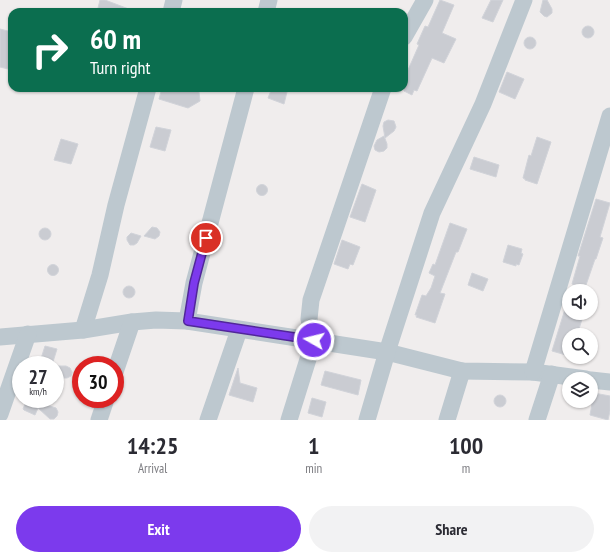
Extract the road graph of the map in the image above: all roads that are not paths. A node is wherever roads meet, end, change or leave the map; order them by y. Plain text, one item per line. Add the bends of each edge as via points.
1 (425, 0) edge
2 (524, 0) edge
3 (408, 30) edge
4 (147, 92) edge
5 (245, 92) edge
6 (382, 92) edge
7 (610, 116) edge
8 (188, 321) junction
9 (132, 322) junction
10 (83, 330) junction
11 (239, 330) junction
12 (28, 334) junction
13 (0, 336) edge
14 (314, 340) junction
15 (387, 352) junction
16 (120, 356) edge
17 (462, 371) junction
18 (533, 372) junction
19 (552, 374) junction
20 (562, 375) edge
21 (598, 381) edge
22 (610, 382) edge
23 (103, 408) edge
24 (0, 414) edge
25 (99, 420) edge
26 (208, 420) edge
27 (289, 420) edge
28 (367, 420) edge
29 (447, 420) edge
30 (537, 420) edge

1 - 3 street
2 - 15 street via 483,104 432,213
4 - 10 street via 100,275
5 - 8 street via 194,283
6 - 14 street via 311,300 309,319
7 - 18 street
8 - 9 street
8 - 11 street
9 - 10 street
9 - 16 street
10 - 12 street
11 - 14 street
11 - 26 street
12 - 13 street
12 - 24 street
14 - 15 street
14 - 27 street
15 - 17 street
15 - 28 street
17 - 18 street
17 - 29 street
18 - 19 street
19 - 20 street
19 - 30 street
21 - 22 street
23 - 25 street

